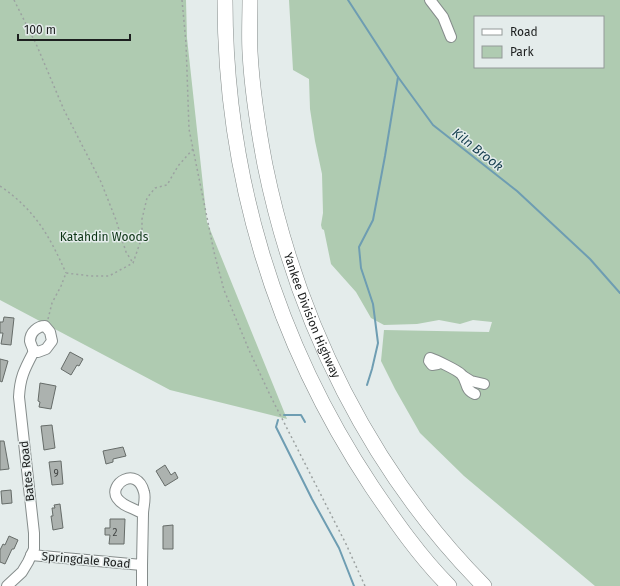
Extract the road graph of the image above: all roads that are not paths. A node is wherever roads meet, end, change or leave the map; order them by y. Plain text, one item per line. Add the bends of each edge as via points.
1 (225, 0) edge
2 (250, 0) edge
3 (430, 0) edge
4 (451, 37) dead end
5 (34, 350) junction
6 (438, 364) dead end
7 (463, 376) junction
8 (484, 384) dead end
9 (475, 394) dead end
10 (143, 514) dead end
11 (31, 555) junction
12 (142, 565) junction
13 (7, 586) edge
14 (142, 586) edge
15 (449, 586) edge
16 (484, 586) edge

1 - 15 highway, Yankee Division Highway via 226,48 235,140 250,213 274,292 316,390 348,449 387,508
2 - 16 highway, Yankee Division Highway via 250,52 257,120 270,190 284,242 325,354 343,390 391,471 447,546
3 - 4 street via 443,17
5 - 5 street, Bates Road via 38,352 46,349 52,341 46,326 35,330 30,337
5 - 11 street, Bates Road via 23,371 19,398 34,533 34,548
6 - 7 street via 432,365 430,358
7 - 8 street
7 - 9 street via 466,387
10 - 12 street, Springdale Road
11 - 12 street, Springdale Road
11 - 13 street, Bates Road via 22,572
12 - 14 street, Springdale Road

